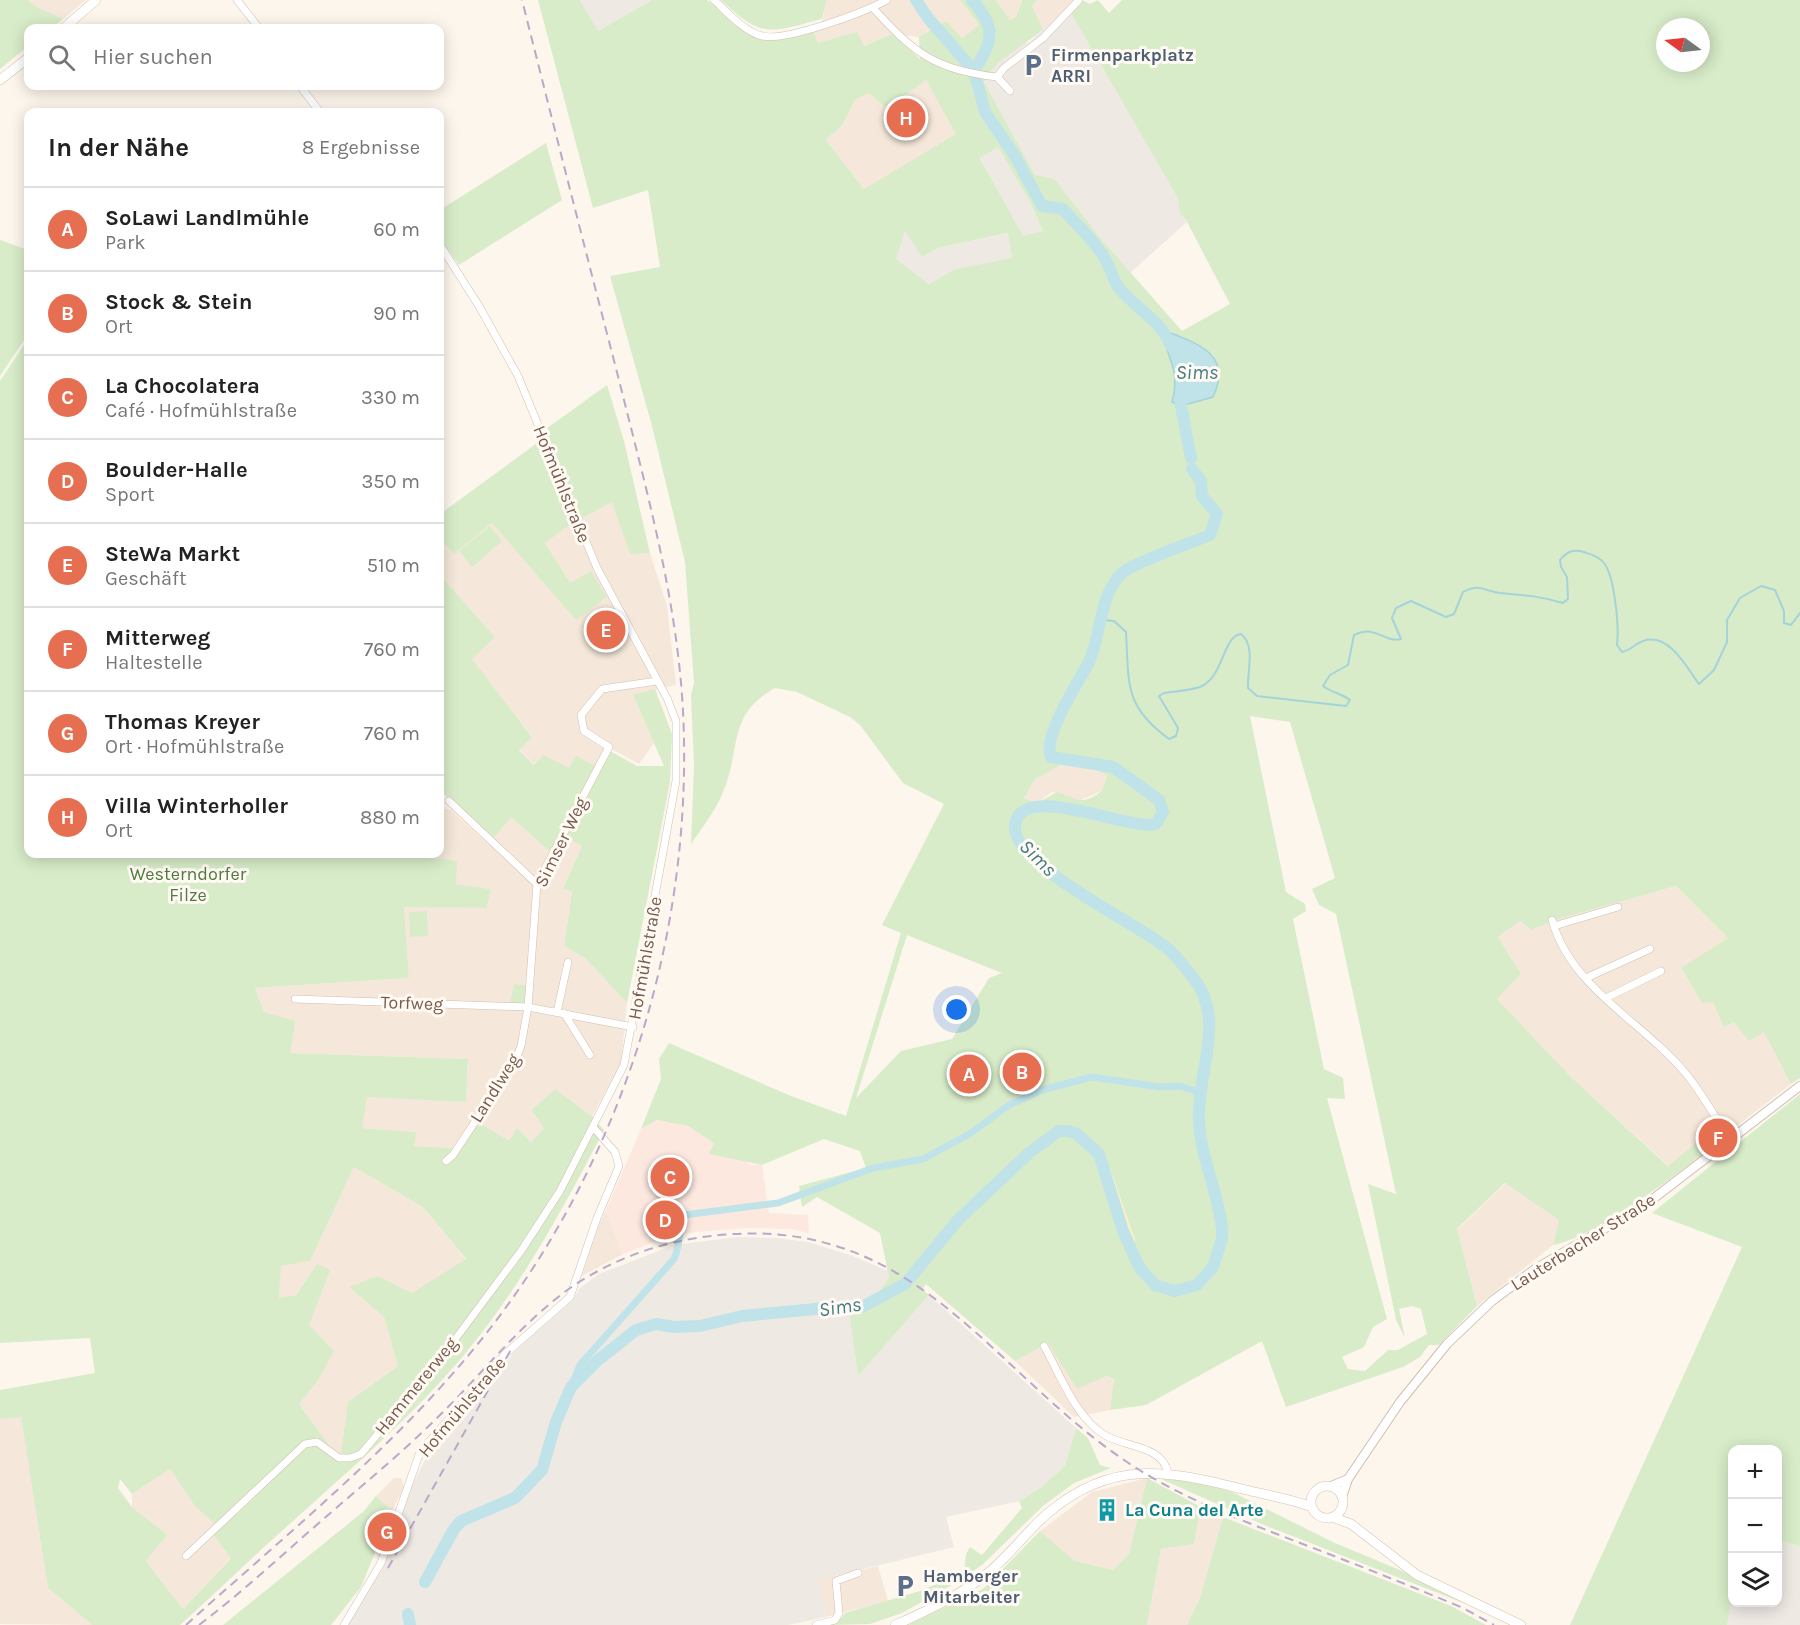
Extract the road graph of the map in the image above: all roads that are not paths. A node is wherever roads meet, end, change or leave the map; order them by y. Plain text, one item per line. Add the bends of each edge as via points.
1 (96, 0) edge
2 (237, 0) edge
3 (714, 0) edge
4 (887, 0) edge
5 (1079, 0) edge
6 (873, 8) junction
7 (69, 24) edge
8 (256, 24) edge
9 (24, 61) edge
10 (997, 77) junction
11 (0, 80) edge
12 (303, 90) edge
13 (1010, 91) dead end
14 (317, 108) edge
15 (444, 251) edge
16 (657, 681) junction
17 (449, 801) dead end
18 (537, 884) junction
19 (1618, 907) dead end
20 (1650, 949) dead end
21 (568, 962) dead end
22 (1661, 971) dead end
23 (1586, 978) junction
24 (1606, 998) junction
25 (295, 999) dead end
26 (528, 1007) junction
27 (561, 1013) junction
28 (633, 1027) junction
29 (590, 1055) dead end
30 (1800, 1086) edge
31 (593, 1127) junction
32 (1731, 1141) junction
33 (446, 1161) dead end
34 (1044, 1346) dead end
35 (1168, 1473) junction
36 (1347, 1479) junction
37 (1331, 1486) junction
38 (1313, 1495) junction
39 (1342, 1497) junction
40 (1294, 1500) junction
41 (1312, 1507) junction
42 (1342, 1508) junction
43 (1332, 1517) junction
44 (1351, 1524) junction
45 (186, 1556) dead end
46 (858, 1573) dead end
47 (344, 1625) edge
48 (816, 1625) edge
49 (895, 1625) edge
50 (1521, 1625) edge

1 - 7 main road
2 - 8 street
3 - 6 street via 753,33 764,37
4 - 6 street
5 - 10 street via 1043,38
6 - 10 street via 926,57 957,72
9 - 11 main road
10 - 13 street
12 - 14 street
15 - 16 street, Hofmühlstraße via 518,376 597,568
16 - 18 street, Simser Weg via 606,687 597,692 584,710 580,719 584,731 609,747
16 - 28 street, Hofmühlstraße via 676,721 676,781
17 - 18 street
18 - 26 street, Simser Weg
19 - 23 street via 1553,923 1567,953
20 - 23 street
21 - 27 street
22 - 24 street
23 - 24 street
24 - 32 street via 1686,1074
25 - 26 street, Torfweg
26 - 27 street
26 - 33 street, Landlweg via 515,1061
27 - 28 street
27 - 29 street
28 - 31 street, Hofmühlstraße via 621,1073
30 - 32 street, Lauterbacher Straße
31 - 45 street, Hammererweg via 560,1191 520,1251 441,1357 361,1454 339,1458 317,1442 305,1444
31 - 47 street, Hofmühlstraße via 615,1152 619,1166 570,1296 504,1355 420,1452 381,1563
32 - 36 street, Lauterbacher Straße via 1645,1205 1535,1269 1492,1301 1426,1369
34 - 35 street via 1090,1426 1155,1453 1166,1464
35 - 40 main road
35 - 49 main road via 1123,1476 1073,1495 984,1576
36 - 37 street
36 - 39 street, Lauterbacher Straße
37 - 38 main road via 1318,1488
37 - 39 main road
38 - 40 main road
38 - 41 main road
39 - 42 main road
40 - 41 main road
41 - 43 main road via 1320,1516
42 - 43 main road
42 - 44 main road
43 - 44 main road
44 - 50 main road via 1418,1575
46 - 48 street via 836,1581 839,1613 835,1620

